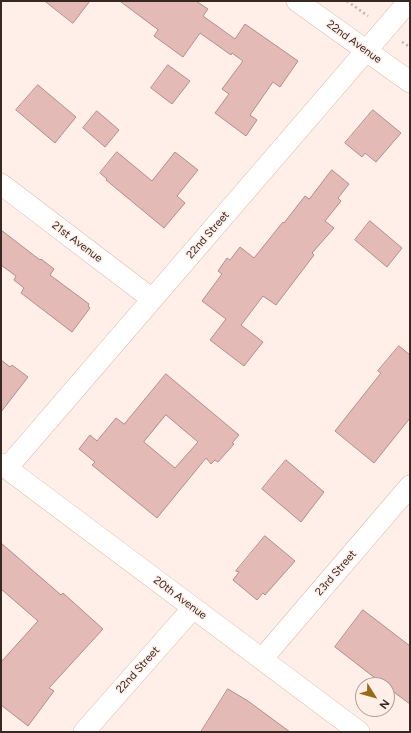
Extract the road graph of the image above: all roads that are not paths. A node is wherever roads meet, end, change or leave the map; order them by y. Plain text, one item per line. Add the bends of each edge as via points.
1 (297, 1) edge
2 (409, 1) edge
3 (366, 51) junction
4 (410, 82) edge
5 (1, 184) edge
6 (152, 299) junction
7 (4, 466) edge
8 (410, 486) edge
9 (193, 608) junction
10 (262, 659) junction
11 (84, 732) edge
12 (359, 732) edge

1 - 3 street, 22nd Avenue
2 - 3 street, 22nd Street
3 - 4 street, 22nd Avenue
3 - 6 street, 22nd Street
5 - 6 street, 21st Avenue
6 - 7 street, 22nd Street
7 - 9 street, 20th Avenue
8 - 10 street, 23rd Street
9 - 10 street, 20th Avenue
9 - 11 street, 22nd Street
10 - 12 street, 20th Avenue

